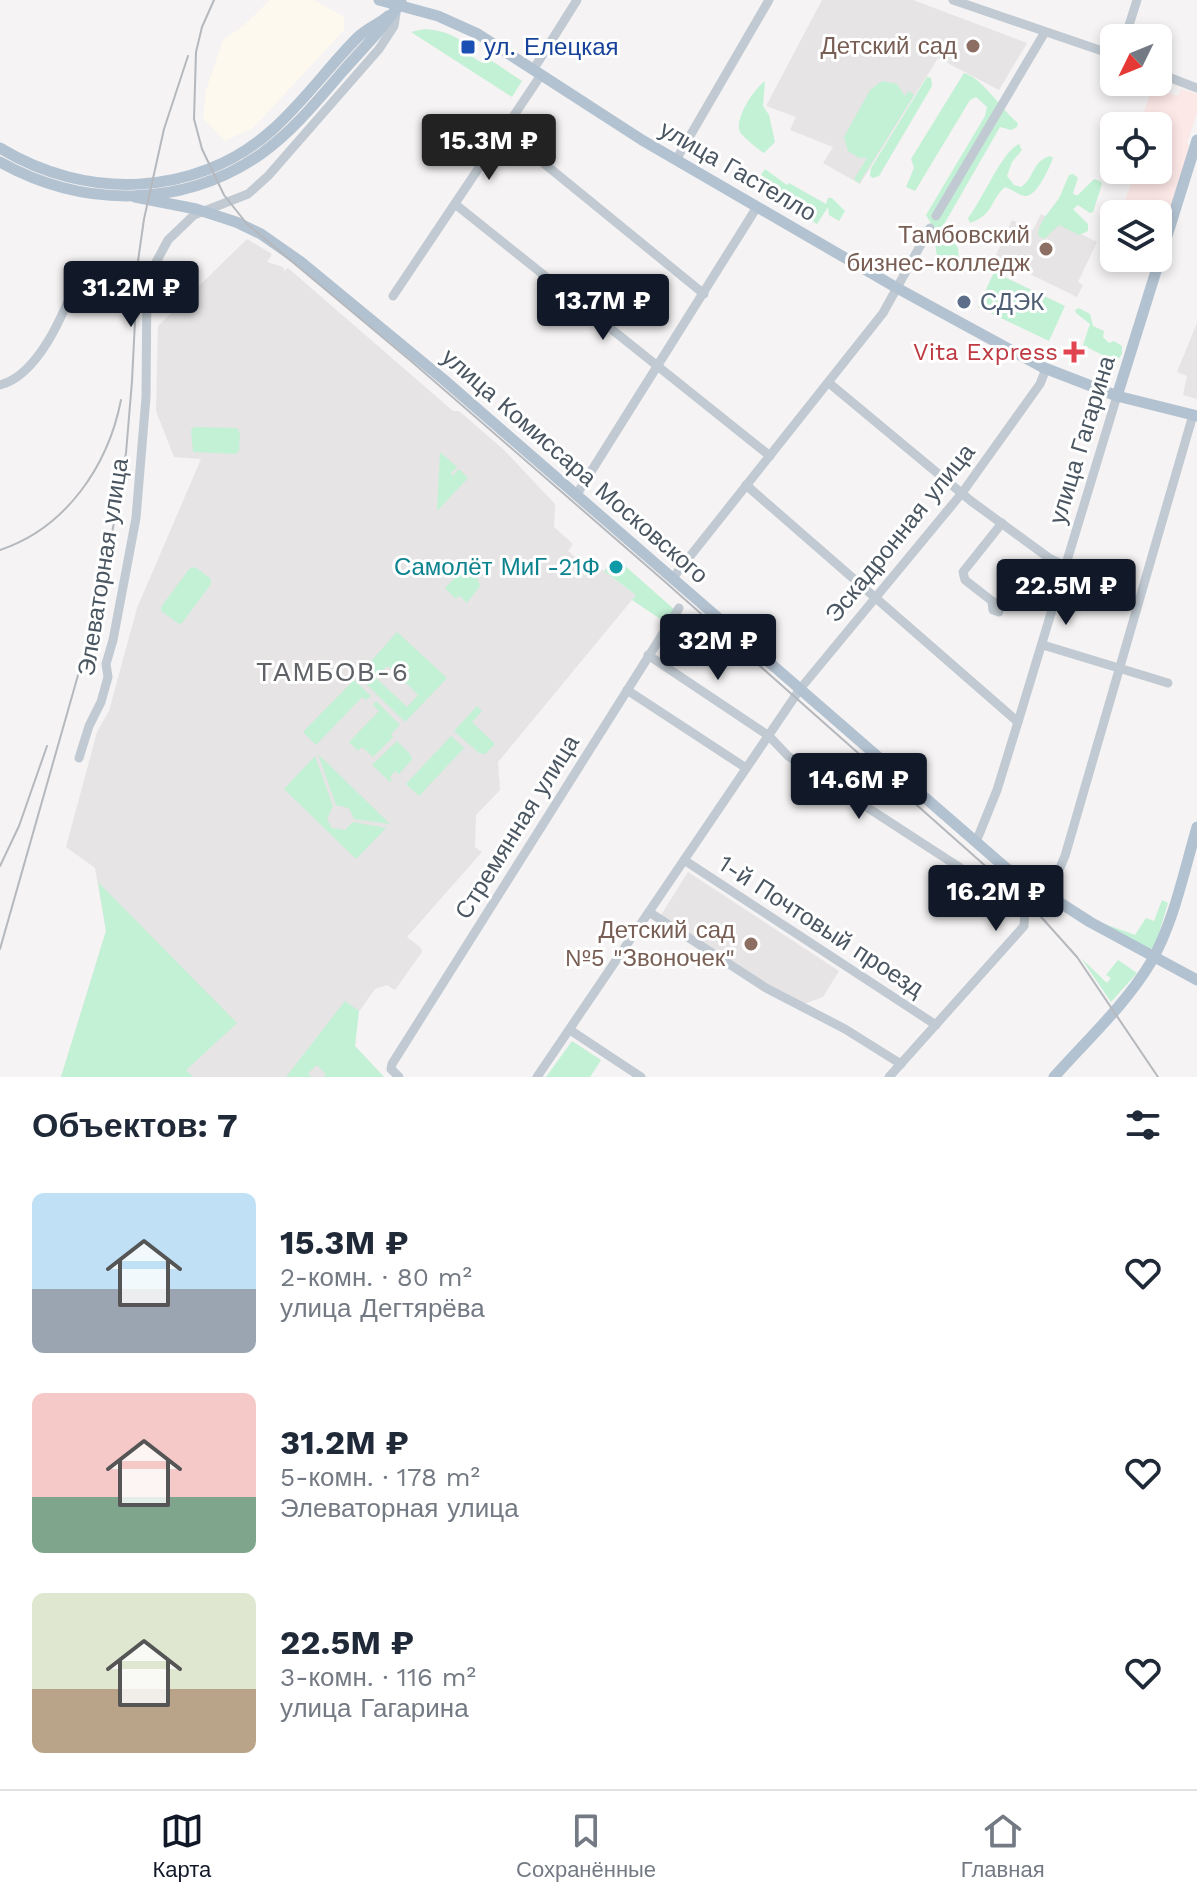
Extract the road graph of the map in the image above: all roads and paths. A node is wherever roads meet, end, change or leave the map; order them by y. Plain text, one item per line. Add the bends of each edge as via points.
1 (379, 0) edge
2 (577, 0) edge
3 (769, 0) edge
4 (953, 0) edge
5 (1137, 0) edge
6 (399, 4) edge
7 (1129, 24) edge
8 (1045, 32) junction
9 (1100, 50) edge
10 (537, 72) junction
11 (1172, 78) edge
12 (1197, 88) edge
13 (316, 94) junction
14 (503, 130) junction
15 (1197, 140) edge
16 (0, 148) edge
17 (676, 160) junction
18 (0, 162) edge
19 (135, 197) junction
20 (455, 204) junction
21 (757, 207) junction
22 (936, 216) dead end
23 (930, 228) dead end
24 (78, 278) dead end
25 (897, 288) junction
26 (704, 294) junction
27 (393, 296) dead end
28 (659, 366) junction
29 (1046, 369) junction
30 (829, 383) junction
31 (0, 385) edge
32 (1117, 396) junction
33 (1195, 415) edge
34 (770, 456) junction
35 (746, 485) junction
36 (962, 493) junction
37 (577, 494) junction
38 (1002, 523) junction
39 (1067, 567) junction
40 (672, 579) junction
41 (875, 597) junction
42 (992, 601) dead end
43 (679, 608) dead end
44 (1043, 645) junction
45 (648, 655) junction
46 (1120, 669) junction
47 (1168, 683) dead end
48 (800, 689) junction
49 (627, 690) junction
50 (1018, 722) junction
51 (769, 736) junction
52 (79, 758) dead end
53 (746, 768) junction
54 (1197, 827) edge
55 (976, 842) junction
56 (684, 860) junction
57 (1048, 895) junction
58 (649, 912) junction
59 (1154, 956) junction
60 (1197, 980) edge
61 (936, 1025) junction
62 (570, 1030) junction
63 (901, 1064) junction
64 (399, 1077) edge
65 (537, 1077) edge
66 (641, 1077) edge
67 (889, 1077) edge
68 (1054, 1077) edge

1 - 6 main road, улица Гастелло
2 - 10 street
3 - 17 street
4 - 8 street
5 - 7 street
6 - 10 main road, улица Гастелло via 460,24
6 - 13 main road via 360,36
6 - 52 street, Элеваторная улица via 394,26 379,49 268,176 248,194 194,215 168,240 150,271 136,518 106,664 108,677
8 - 9 street
8 - 22 street
10 - 14 street
10 - 17 main road, улица Гастелло
11 - 12 street
13 - 16 main road via 239,154 164,183 68,179
13 - 19 main road via 276,142 236,169 195,187
14 - 20 street
14 - 26 street
15 - 32 main road, улица Гагарина
17 - 21 main road, улица Гастелло
18 - 19 main road via 60,188
19 - 37 main road, улица Комиссара Московского via 218,215 290,254
20 - 27 street
20 - 28 street
21 - 25 main road, улица Гастелло
21 - 26 street
23 - 25 street
24 - 31 street via 42,351 12,382
25 - 29 main road, улица Гастелло
25 - 30 street
26 - 28 street
28 - 34 street
28 - 37 street
29 - 32 main road, улица Гастелло
29 - 36 street, Эскадронная улица
30 - 34 street
30 - 36 street
32 - 33 main road, улица Гастелло
32 - 39 street, улица Гагарина
33 - 46 street
34 - 35 street
35 - 40 street
35 - 41 street
36 - 38 street
36 - 41 street, Эскадронная улица
37 - 40 main road, улица Комиссара Московского
38 - 39 street
38 - 42 street via 963,572 965,580
39 - 44 street, улица Гагарина
40 - 48 main road, улица Комиссара Московского
41 - 48 street, Эскадронная улица
41 - 50 street
43 - 45 street, Стремянная улица
44 - 46 street
44 - 50 street, улица Гагарина
45 - 49 street, Стремянная улица
45 - 51 street
46 - 47 street
46 - 57 street via 1065,856
48 - 51 street, Эскадронная улица
48 - 55 main road, улица Комиссара Московского
49 - 53 street
49 - 64 street, Стремянная улица via 391,1069
50 - 55 street, улица Гагарина
51 - 53 street, Эскадронная улица
51 - 61 street via 788,756 1014,901 1026,914 1024,926
53 - 56 street, Эскадронная улица
54 - 59 main road
55 - 57 main road, улица Комиссара Московского
56 - 58 street, Эскадронная улица
56 - 61 street, 1-й Почтовый проезд
57 - 59 main road, улица Комиссара Московского
58 - 62 street, Эскадронная улица
58 - 63 street via 766,988
59 - 60 main road, улица Комиссара Московского
59 - 68 main road
61 - 63 street
62 - 65 street, Эскадронная улица
62 - 66 street
63 - 67 street

